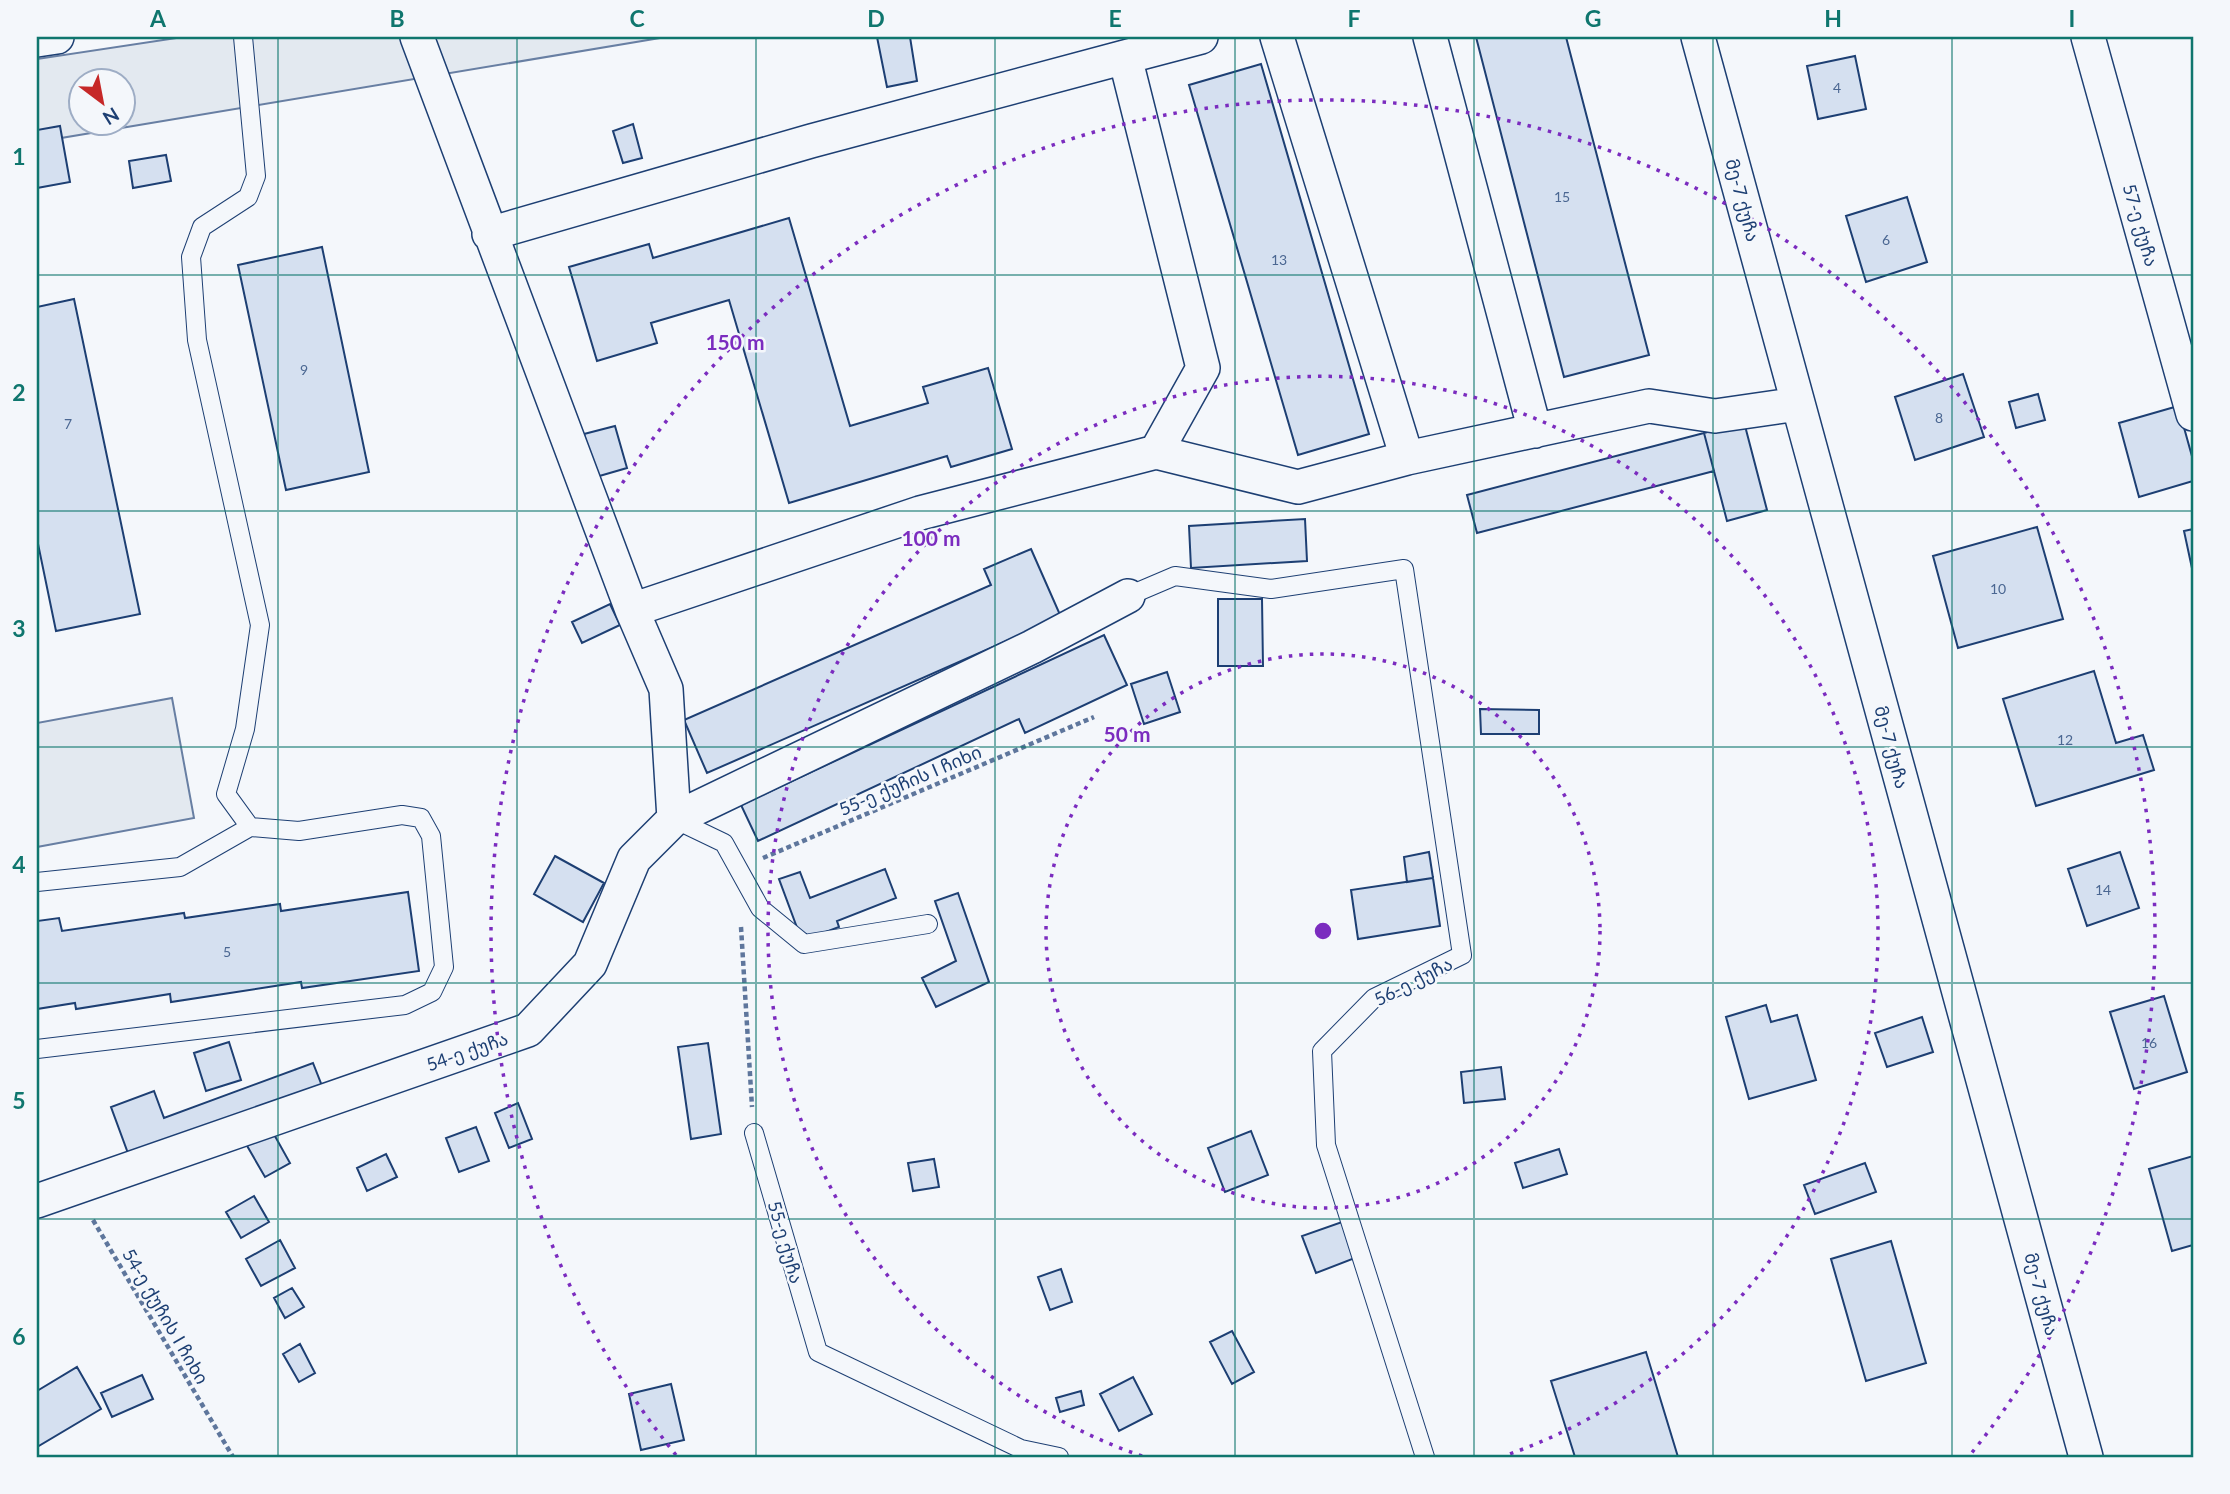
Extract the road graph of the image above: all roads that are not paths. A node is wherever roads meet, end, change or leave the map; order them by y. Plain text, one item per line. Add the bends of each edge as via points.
1 (57, 37) edge
2 (243, 37) edge
3 (416, 37) edge
4 (1201, 37) edge
5 (1277, 37) edge
6 (1430, 37) edge
7 (1698, 37) edge
8 (2088, 37) edge
9 (37, 40) edge
10 (1086, 51) edge
11 (1125, 57) junction
12 (489, 234) junction
13 (1798, 404) junction
14 (2193, 414) edge
15 (1535, 431) junction
16 (1156, 452) junction
17 (1407, 458) junction
18 (1128, 596) joint
19 (632, 610) junction
20 (674, 819) junction
21 (250, 827) junction
22 (37, 882) edge
23 (929, 924) dead end
24 (37, 1049) edge
25 (754, 1133) road end
26 (37, 1201) edge
27 (1059, 1457) edge
28 (1425, 1457) edge
29 (2086, 1457) edge

1 - 9 street
2 - 21 lane via 256,176 248,197 201,228 191,257 197,340 260,625 246,729 226,794
3 - 12 street
4 - 11 street
5 - 17 street
6 - 15 street
7 - 13 street, მე-7 ქუჩა
8 - 14 street, 57-ე ქუჩა
10 - 11 street
10 - 12 street via 811,141
11 - 16 street via 1203,368
12 - 19 street
13 - 15 street via 1715,416 1649,406
13 - 29 street, მე-7 ქუჩა
15 - 17 street
16 - 17 street via 1298,487
16 - 19 street via 920,513
18 - 20 street, 54-ე ქუჩა
18 - 28 lane, 56-ე ქუჩა via 1175,576 1271,589 1404,569 1462,956 1374,998 1322,1051 1326,1145
19 - 20 street via 666,689
20 - 23 lane via 724,843 760,908 804,944
20 - 26 street, 54-ე ქუჩა via 634,859 590,964 528,1030
21 - 22 lane via 180,867
21 - 24 lane via 299,831 402,815 421,818 431,836 444,967 432,992 405,1005
25 - 27 lane, 55-ე ქუჩა via 818,1352 1021,1449

